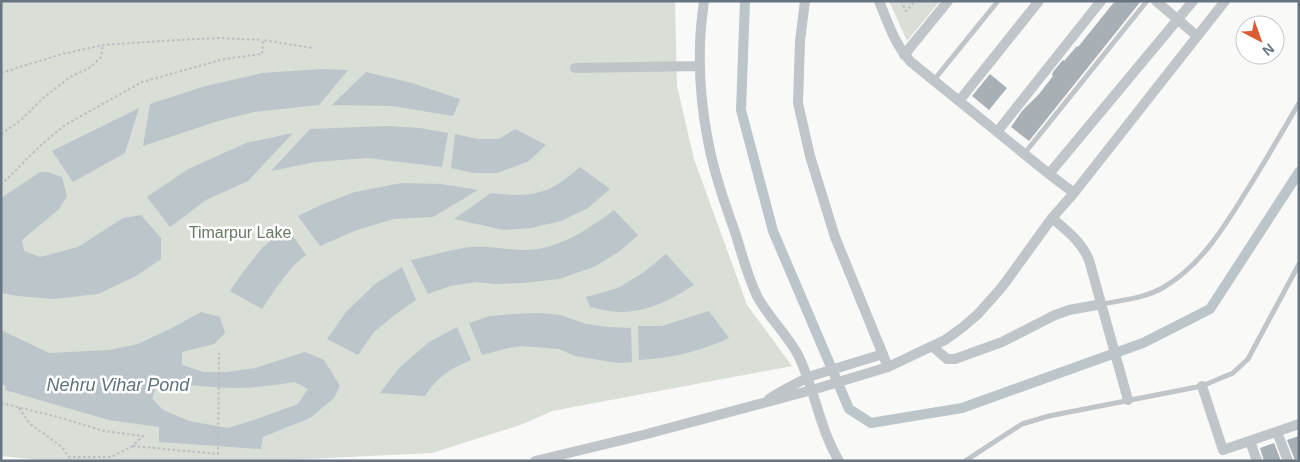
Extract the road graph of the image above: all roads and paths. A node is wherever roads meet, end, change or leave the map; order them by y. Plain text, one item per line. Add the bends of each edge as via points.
1 (704, 1) edge
2 (805, 1) edge
3 (879, 1) edge
4 (902, 1) edge
5 (916, 1) edge
6 (948, 1) edge
7 (998, 1) edge
8 (1038, 1) edge
9 (1101, 1) edge
10 (1147, 1) edge
11 (1156, 1) edge
12 (1193, 1) edge
13 (1224, 1) edge
14 (1178, 20) junction
15 (1197, 36) junction
16 (263, 40) junction
17 (103, 45) junction
18 (312, 48) dead end
19 (904, 55) junction
20 (700, 66) junction
21 (575, 68) dead end
22 (1, 73) edge
23 (934, 80) junction
24 (958, 101) junction
25 (1299, 103) edge
26 (997, 132) junction
27 (1, 134) edge
28 (1024, 154) junction
29 (1049, 174) junction
30 (1, 185) edge
31 (1074, 193) junction
32 (1052, 218) junction
33 (1299, 264) edge
34 (1103, 307) junction
35 (932, 346) junction
36 (220, 353) dead end
37 (883, 354) junction
38 (888, 367) junction
39 (811, 376) junction
40 (1202, 386) junction
41 (812, 390) junction
42 (1128, 400) junction
43 (1, 403) edge
44 (765, 403) junction
45 (19, 408) junction
46 (1299, 424) edge
47 (1277, 432) junction
48 (1250, 441) junction
49 (133, 446) junction
50 (1223, 450) junction
51 (87, 457) junction
52 (87, 461) edge
53 (535, 461) edge
54 (839, 461) edge
55 (965, 461) edge
56 (1226, 461) edge
57 (1257, 461) edge
58 (1288, 461) edge

1 - 20 street
2 - 37 street via 798,103 810,156 836,237
3 - 19 street
4 - 5 path via 906,10
6 - 19 street
7 - 23 lane
8 - 24 street
9 - 26 street
10 - 28 lane
11 - 14 street
12 - 14 street
13 - 15 street
14 - 15 street
14 - 29 street
15 - 31 street
16 - 17 path via 222,38
16 - 18 path
16 - 30 path via 262,54 224,59 142,82 65,125 40,145
17 - 22 path
17 - 27 path via 100,57 91,66 70,77
19 - 23 street
20 - 21 street
20 - 39 street via 703,114 714,168 751,281 758,297
23 - 24 street
24 - 26 street
25 - 34 lane via 1229,220 1205,252 1182,275 1162,288
26 - 28 street
28 - 29 street
29 - 31 street
31 - 32 street
32 - 34 street via 1085,251
32 - 35 street via 1002,287 978,314 963,328
33 - 40 lane via 1248,359 1233,373
34 - 35 street via 1069,310 1002,342 955,359 947,359
34 - 42 street
35 - 38 street
36 - 49 path via 218,454
37 - 38 street
37 - 39 street
38 - 41 street
39 - 41 street
39 - 44 street
40 - 42 lane
40 - 50 street
41 - 44 street
41 - 54 street via 821,422
42 - 55 lane via 1022,424
43 - 45 path
44 - 53 street
45 - 49 path via 104,431 143,436
45 - 51 path via 30,424 62,447 69,457
46 - 47 street
47 - 48 street
47 - 58 street
48 - 50 street
48 - 57 street
49 - 51 path via 111,457
50 - 56 street
51 - 52 path

